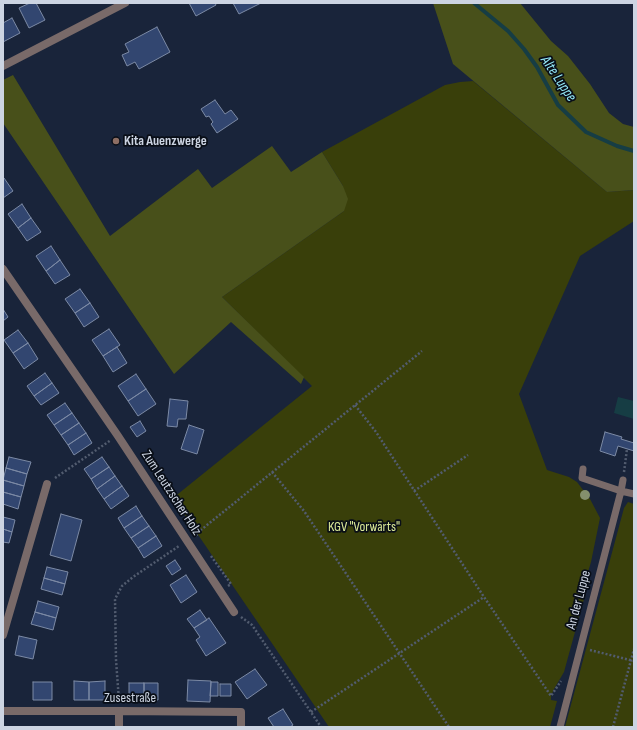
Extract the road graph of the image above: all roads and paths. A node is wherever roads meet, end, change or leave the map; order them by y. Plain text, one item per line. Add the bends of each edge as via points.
1 (120, 4) edge
2 (3, 66) edge
3 (3, 269) edge
4 (422, 350) dead end
5 (355, 405) junction
6 (118, 436) junction
7 (627, 449) dead end
8 (468, 454) dead end
9 (583, 469) dead end
10 (272, 472) junction
11 (623, 480) joint
12 (47, 484) joint
13 (414, 491) junction
14 (621, 491) junction
15 (634, 494) edge
16 (200, 540) dead end
17 (187, 541) junction
18 (209, 553) dead end
19 (230, 584) dead end
20 (484, 597) junction
21 (234, 612) joint
22 (3, 635) edge
23 (580, 648) junction
24 (634, 650) edge
25 (400, 653) junction
26 (633, 661) edge
27 (562, 680) dead end
28 (552, 696) junction
29 (555, 698) dead end
30 (3, 711) edge
31 (119, 711) junction
32 (311, 712) junction
33 (120, 727) edge
34 (241, 727) edge
35 (321, 727) edge
36 (449, 727) edge
37 (560, 727) edge
38 (613, 727) edge

1 - 2 street
3 - 6 street, Zum Leutzscher Holz
4 - 5 path
5 - 10 path
5 - 13 path via 376,432
6 - 12 path
6 - 17 street, Zum Leutzscher Holz
7 - 11 path
8 - 13 path
9 - 14 lane via 582,478
10 - 16 path via 196,534
10 - 25 path via 304,511
11 - 14 lane, An der Luppe
12 - 22 street
13 - 20 path
14 - 15 lane
14 - 23 lane, An der Luppe
17 - 21 street, Zum Leutzscher Holz
17 - 31 path via 133,577 122,586 115,599
18 - 19 path
20 - 25 path
20 - 28 path
21 - 32 path via 252,625
23 - 26 path
23 - 37 lane, An der Luppe
24 - 26 path
25 - 32 path
25 - 36 path
26 - 38 path
27 - 28 path
28 - 29 path
30 - 31 street, Zusestraße
31 - 33 street
31 - 34 street, Zusestraße via 241,712
32 - 35 path

